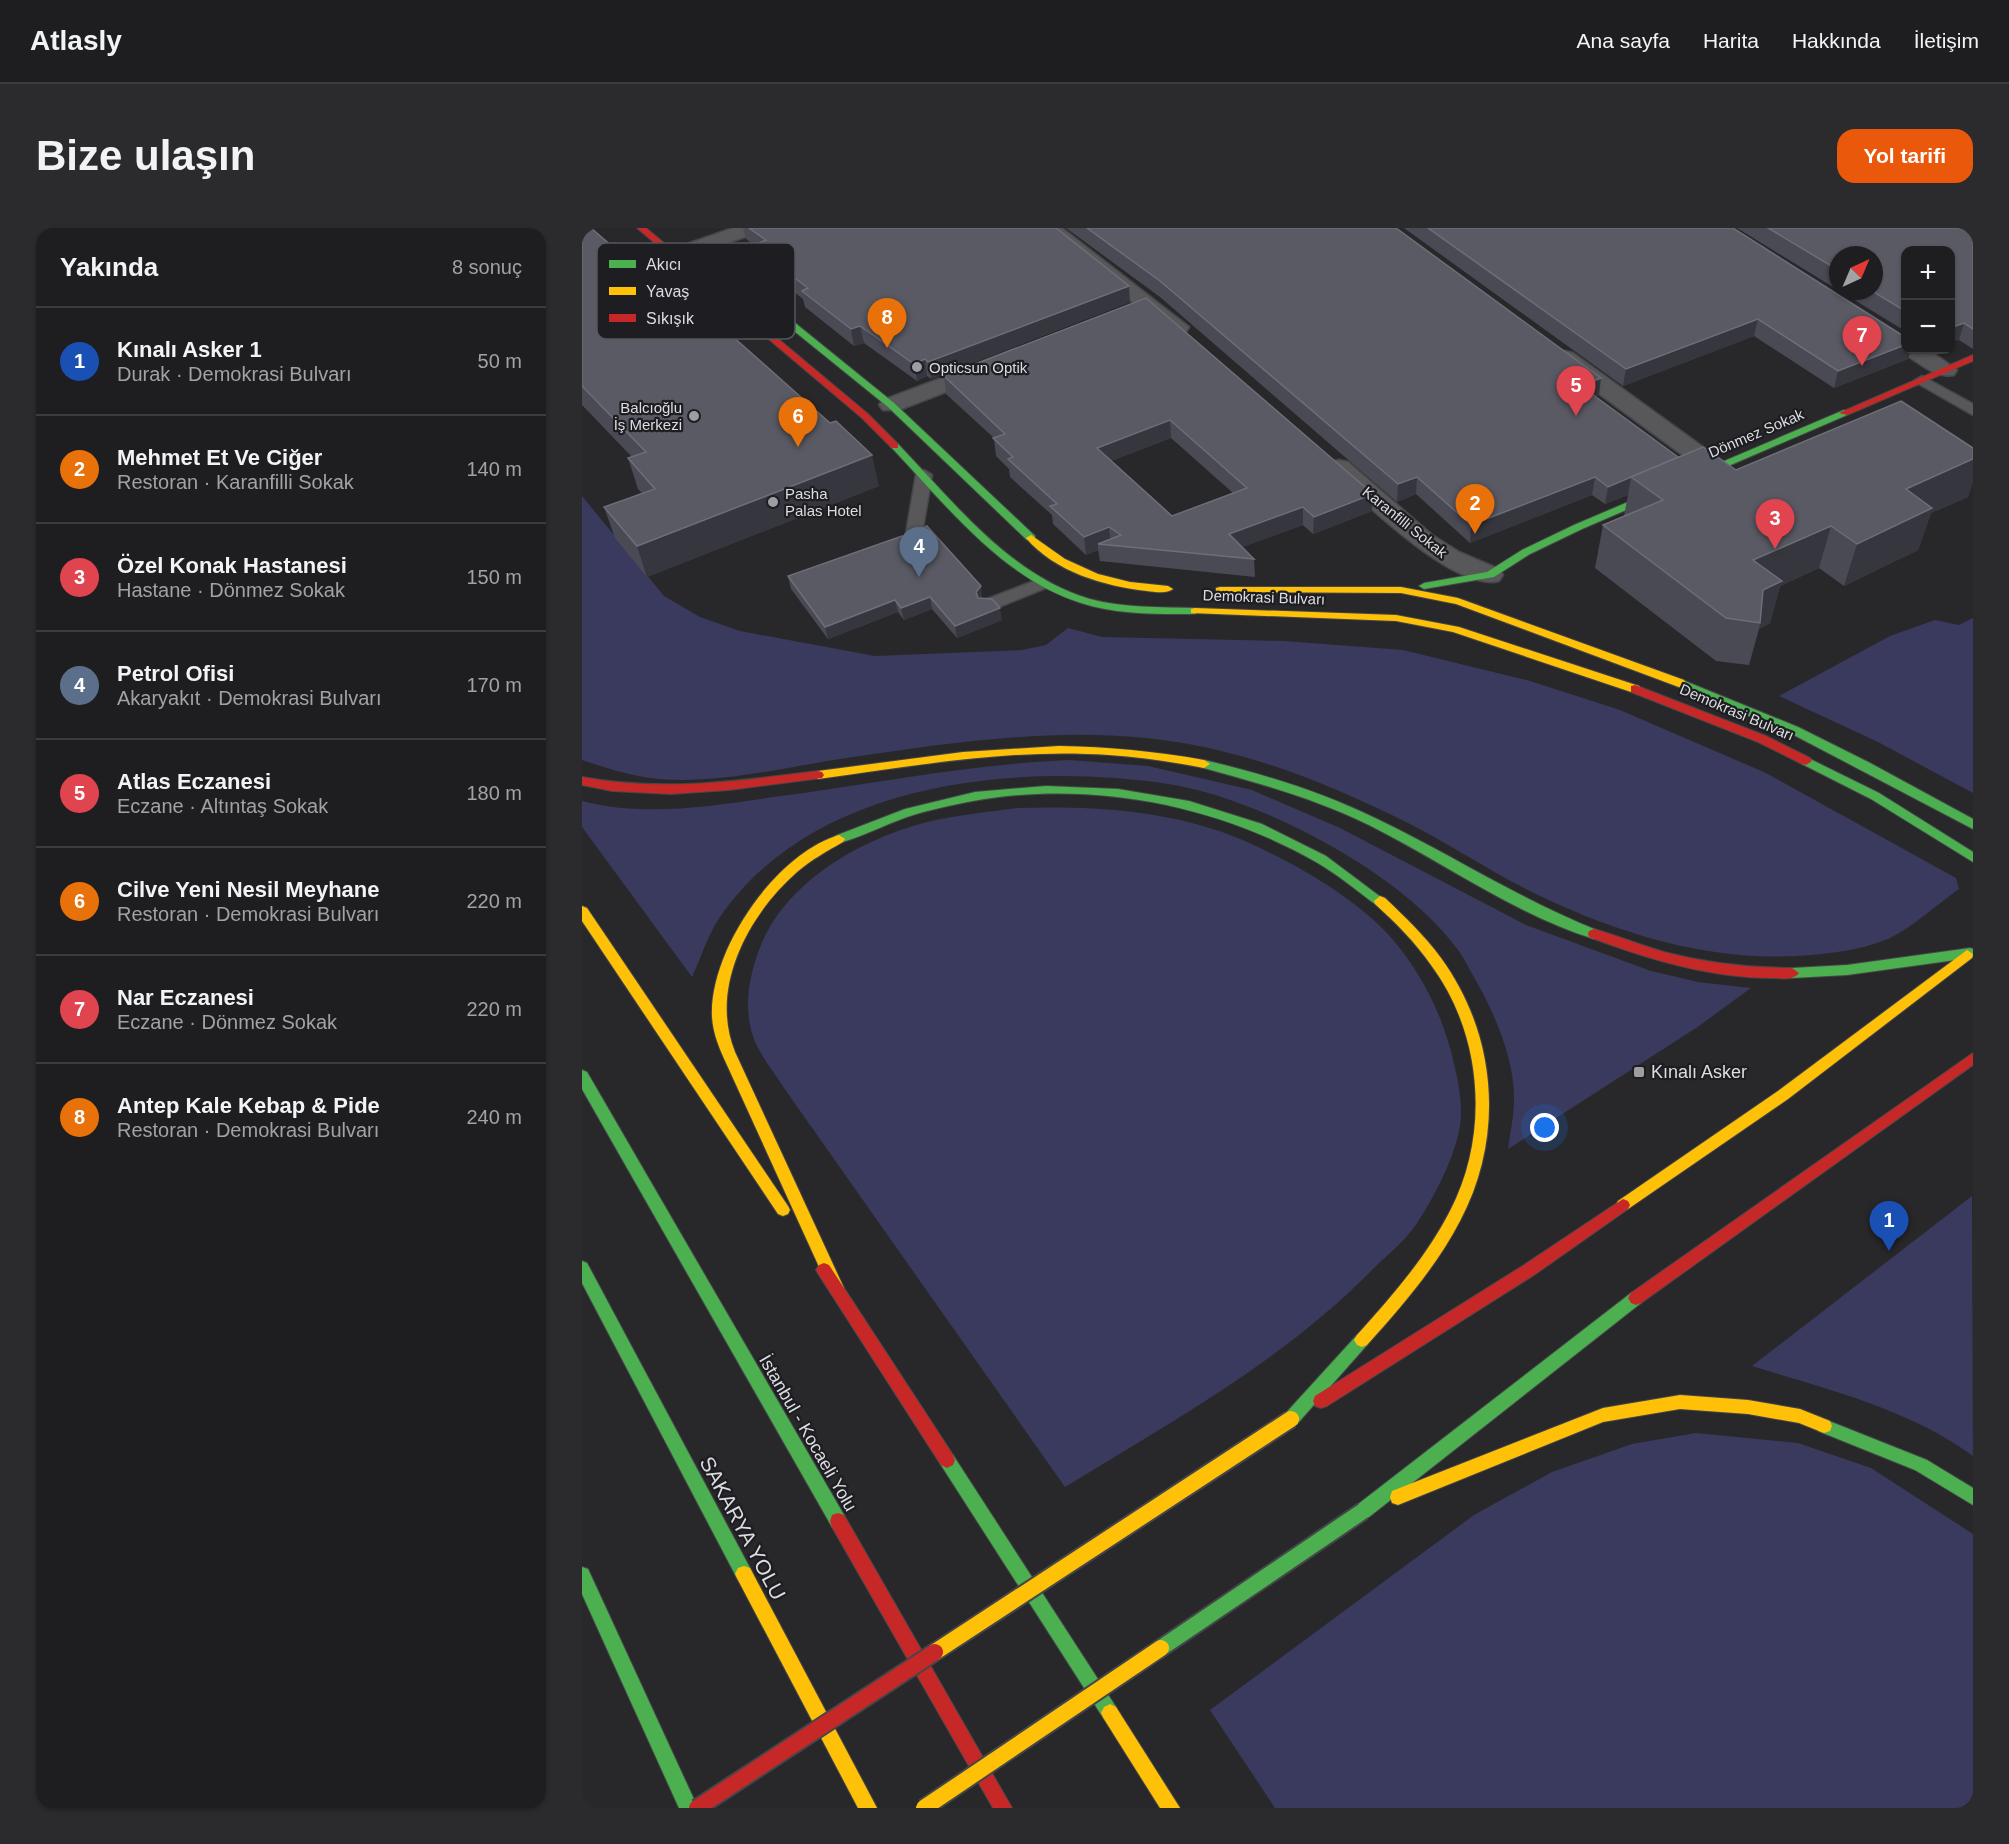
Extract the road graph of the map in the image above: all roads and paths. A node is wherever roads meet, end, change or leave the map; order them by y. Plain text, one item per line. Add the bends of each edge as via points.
1 (641, 228) edge
2 (753, 228) edge
3 (1050, 228) edge
4 (658, 243) edge
5 (712, 243) edge
6 (795, 327) edge
7 (773, 339) edge
8 (1194, 342) edge
9 (1548, 345) edge
10 (1921, 354) edge
11 (1011, 358) edge
12 (1973, 358) edge
13 (1946, 370) junction
14 (1922, 380) junction
15 (891, 405) junction
16 (1973, 410) edge
17 (865, 416) junction
18 (1318, 449) edge
19 (1716, 468) junction
20 (924, 475) junction
21 (912, 545) edge
22 (1042, 583) junction
23 (1186, 589) dead end
24 (1209, 590) dead end
25 (1401, 590) junction
26 (1483, 590) junction
27 (988, 605) edge
28 (1520, 608) dead end
29 (1455, 628) junction
30 (1540, 630) junction
31 (582, 781) edge
32 (1973, 825) edge
33 (1973, 858) edge
34 (582, 911) edge
35 (1971, 952) edge
36 (1973, 1058) edge
37 (582, 1076) edge
38 (582, 1268) edge
39 (836, 1288) junction
40 (1291, 1419) junction
41 (1973, 1497) edge
42 (1363, 1511) junction
43 (583, 1579) edge
44 (689, 1808) edge
45 (697, 1808) edge
46 (868, 1808) edge
47 (924, 1808) edge
48 (1003, 1808) edge
49 (1171, 1808) edge

1 - 4 main road, Demokrasi Bulvarı
2 - 5 street
3 - 8 street via 1140,308
6 - 15 main road, Demokrasi Bulvarı
7 - 17 main road, Demokrasi Bulvarı
9 - 19 street
10 - 13 street
11 - 15 street
12 - 13 main road, Dönmez Sokak
13 - 14 main road, Dönmez Sokak
14 - 16 lane
14 - 19 main road, Dönmez Sokak
15 - 17 main road
15 - 23 main road, Demokrasi Bulvarı via 1065,566 1137,588
17 - 20 main road, Demokrasi Bulvarı
18 - 26 street, Karanfilli Sokak
19 - 26 main road, Dönmez Sokak via 1547,541
20 - 21 lane
20 - 22 main road, Demokrasi Bulvarı via 999,551
22 - 27 lane
22 - 29 main road, Demokrasi Bulvarı via 1084,601 1131,609 1396,618
24 - 25 main road, Demokrasi Bulvarı
25 - 26 main road, Demokrasi Bulvarı
25 - 26 main road
26 - 29 main road
26 - 30 main road, Demokrasi Bulvarı
28 - 30 main road
29 - 33 main road, Demokrasi Bulvarı via 1668,700 1762,739 1875,796
30 - 32 main road, Demokrasi Bulvarı via 1795,728
31 - 35 main road via 620,790 685,792 1007,750 1074,748 1147,753 1214,764 1317,798 1368,819 1560,921 1674,959 1723,969 1774,973 1849,971
34 - 39 main road
35 - 40 main road via 1783,1095 1539,1263
36 - 42 main road via 1656,1282
37 - 48 main road, İstanbul - Kocaeli Yolu
38 - 46 main road, SAKARYA YOLU
39 - 40 main road via 733,1062 719,1017 724,972 737,936 759,902 779,878 837,840 871,822 937,804 1027,791 1065,791 1112,793 1213,813 1300,846 1376,897 1413,931 1444,970 1468,1012 1479,1048 1483,1082 1481,1136 1466,1194 1437,1248
39 - 49 main road
40 - 45 main road, bridge
41 - 42 main road via 1921,1465 1800,1416 1680,1402 1603,1415
42 - 47 main road, bridge
43 - 44 main road

